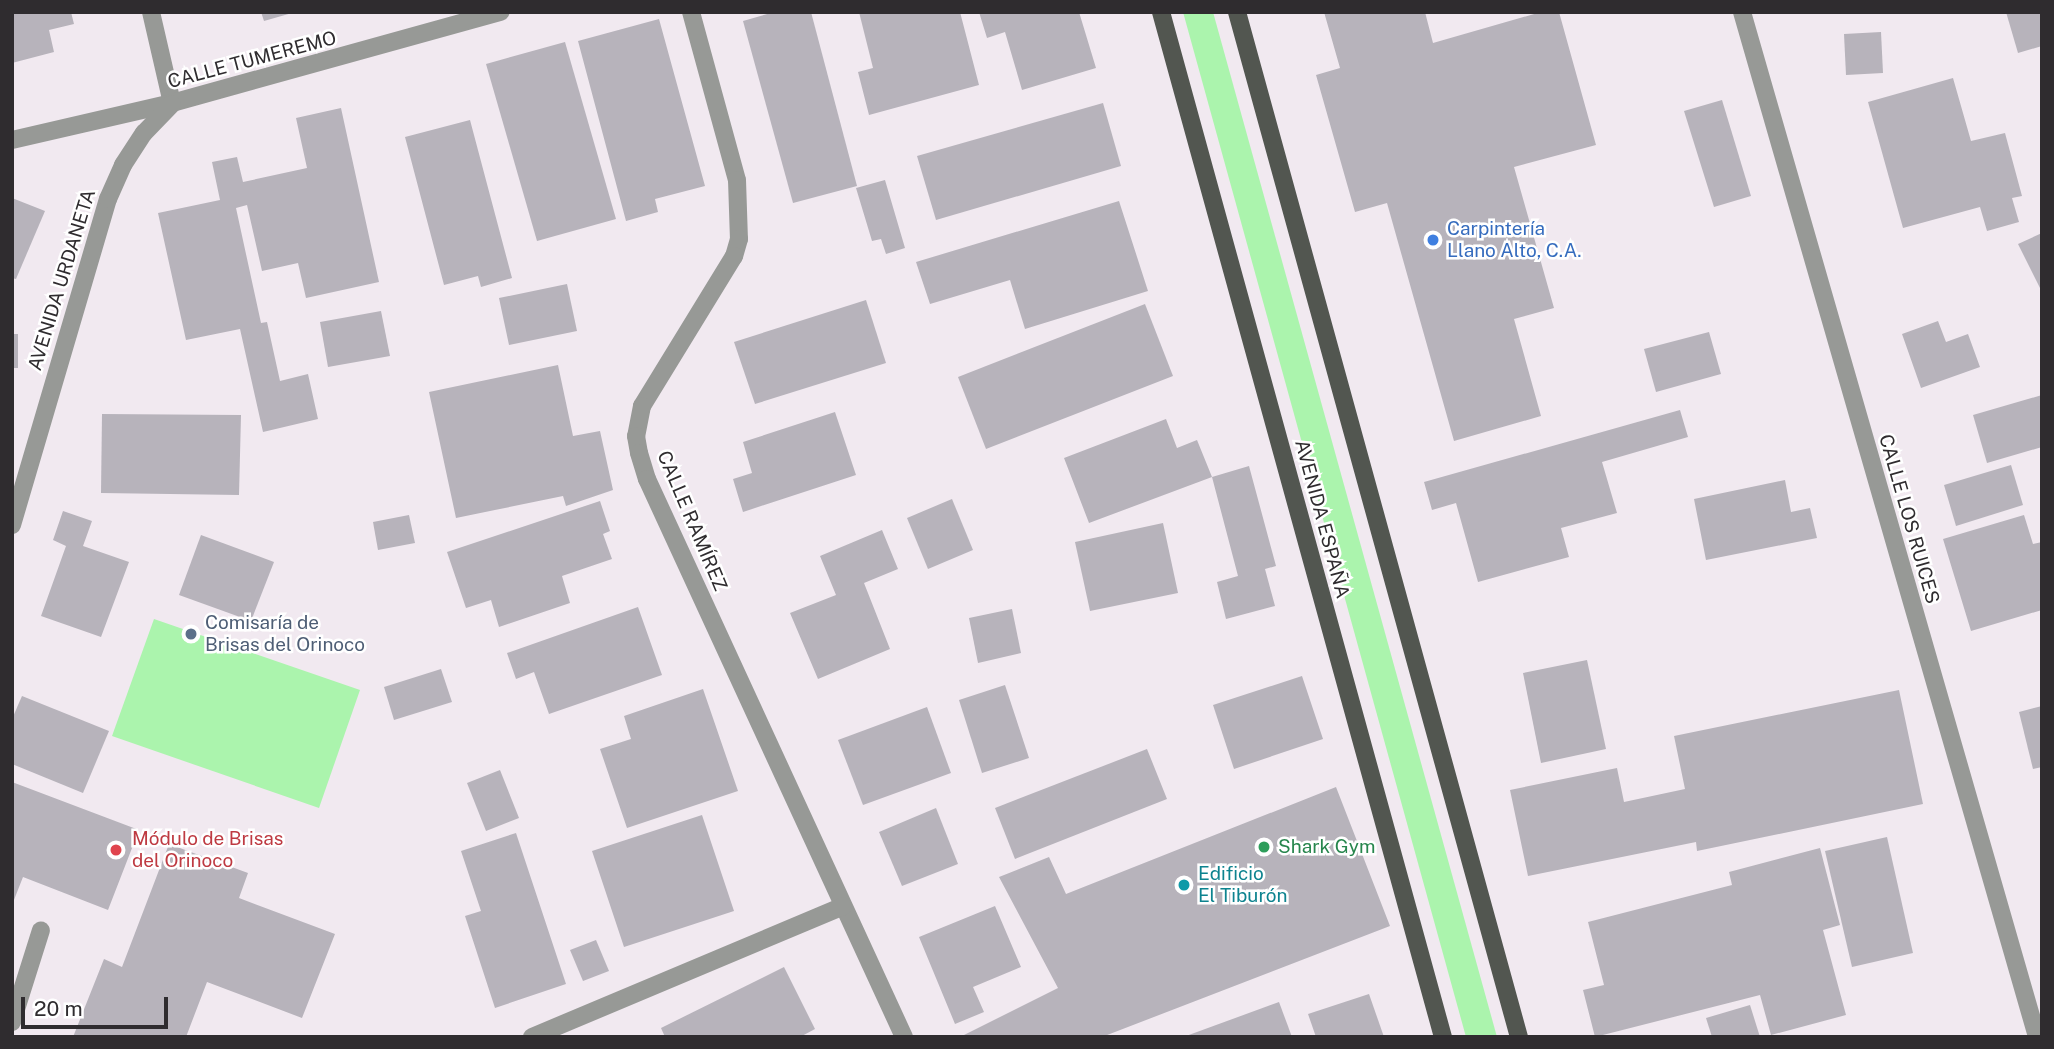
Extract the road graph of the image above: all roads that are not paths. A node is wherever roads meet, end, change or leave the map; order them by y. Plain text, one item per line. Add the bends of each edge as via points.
1 (150, 12) edge
2 (500, 12) edge
3 (691, 12) edge
4 (1161, 12) edge
5 (1237, 12) edge
6 (1742, 12) edge
7 (172, 103) junction
8 (12, 140) edge
9 (12, 525) edge
10 (843, 906) junction
11 (41, 930) dead end
12 (12, 1022) edge
13 (533, 1037) edge
14 (904, 1037) edge
15 (1443, 1037) edge
16 (1519, 1037) edge
17 (2037, 1037) edge

1 - 7 street
2 - 7 street, CALLE TUMEREMO
3 - 10 street, CALLE RAMÍREZ via 737,180 738,239 728,265 650,389 636,436 647,479
4 - 15 main road, AVENIDA ESPAÑA
5 - 16 main road
6 - 17 street, CALLE LOS RUICES
7 - 8 street, CALLE TUMEREMO
7 - 9 street, AVENIDA URDANETA via 144,132 108,199
10 - 13 street
10 - 14 street, CALLE RAMÍREZ
11 - 12 street

